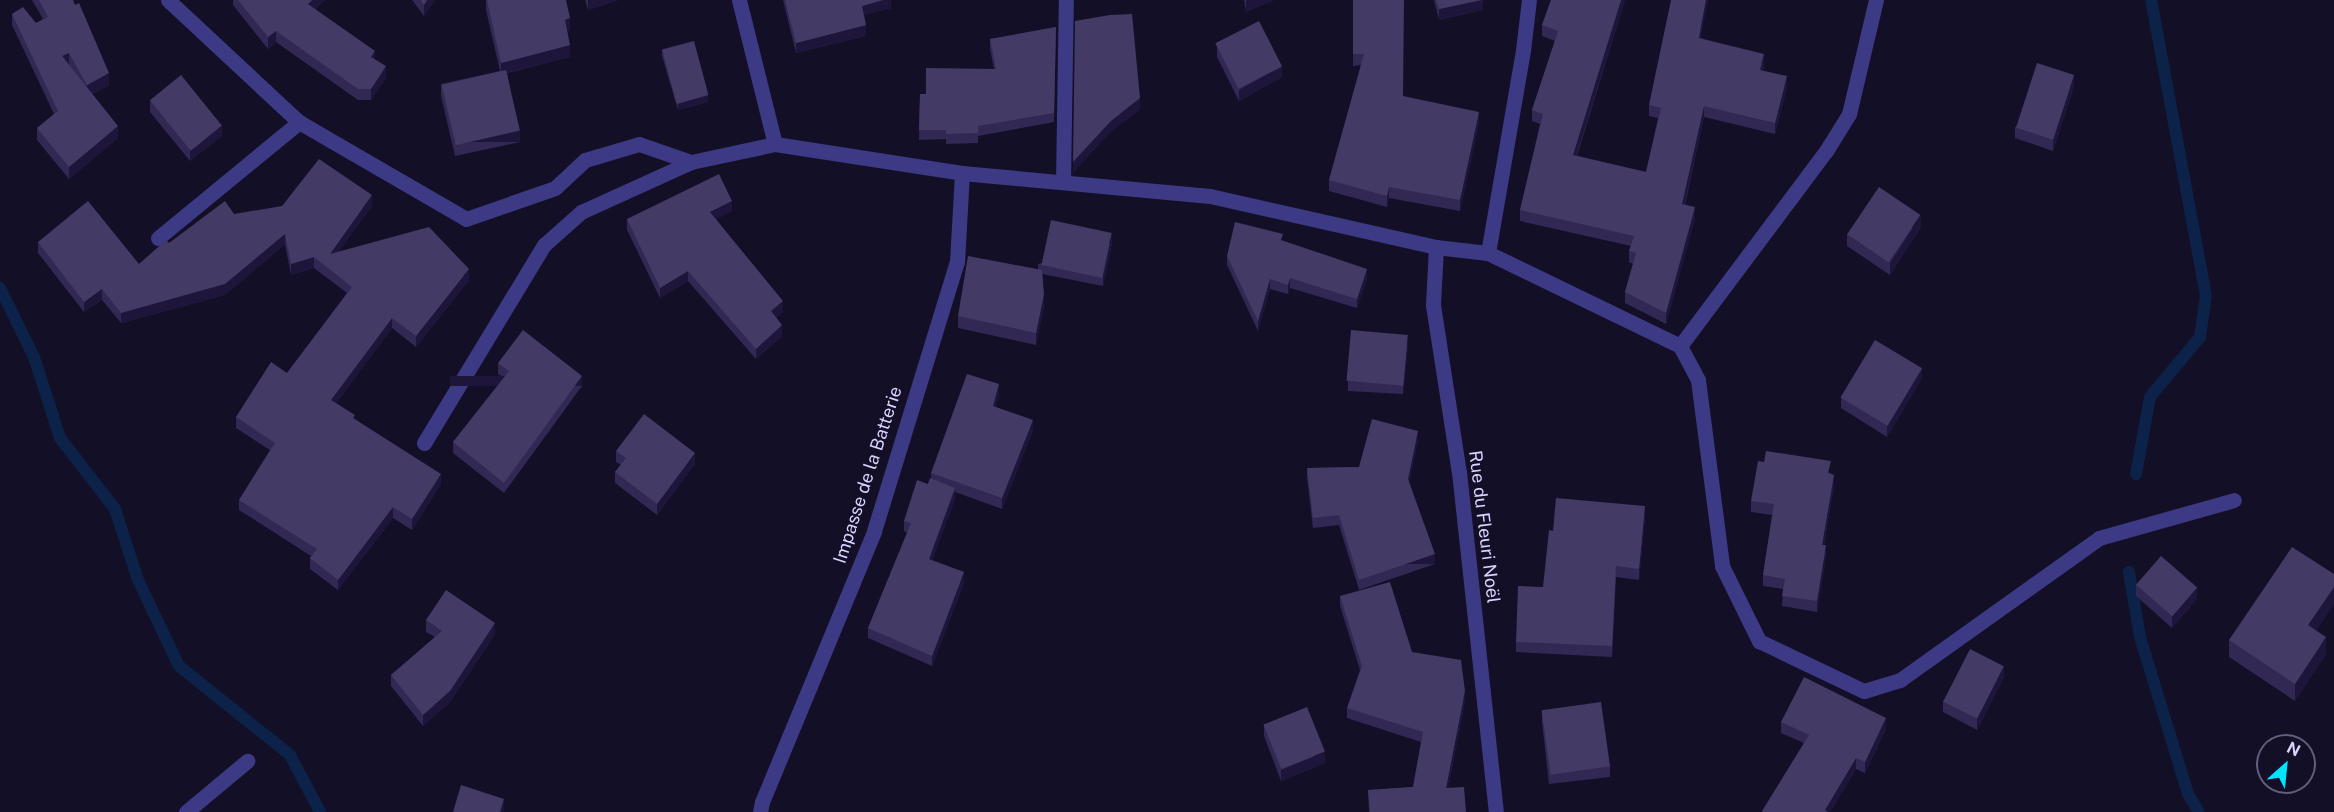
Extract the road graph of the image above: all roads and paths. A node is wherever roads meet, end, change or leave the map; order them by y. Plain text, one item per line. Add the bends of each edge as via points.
1 (168, 0) edge
2 (739, 0) edge
3 (1066, 0) edge
4 (1529, 0) edge
5 (1876, 0) edge
6 (299, 122) junction
7 (775, 144) junction
8 (691, 162) junction
9 (962, 173) junction
10 (1063, 182) junction
11 (158, 238) dead end
12 (1436, 247) junction
13 (1488, 253) junction
14 (1680, 346) junction
15 (424, 443) dead end
16 (2234, 500) dead end
17 (247, 761) dead end
18 (186, 812) edge
19 (760, 812) edge
20 (1496, 812) edge

1 - 6 street
2 - 7 street
3 - 10 street
4 - 13 street
5 - 14 street via 1849,114 1826,151
6 - 8 street via 466,219 555,188 585,160 639,144
6 - 11 street
7 - 8 street
7 - 9 street
8 - 15 street via 581,212 544,245
9 - 10 street
9 - 19 street, Impasse de la Batterie via 957,262 874,531
10 - 12 street via 1210,196
12 - 13 street
12 - 20 street, Rue du Fleuri Noël via 1433,304 1459,472
13 - 14 street
14 - 16 street via 1698,380 1722,566 1759,641 1864,691 1900,680 2099,538
17 - 18 street

